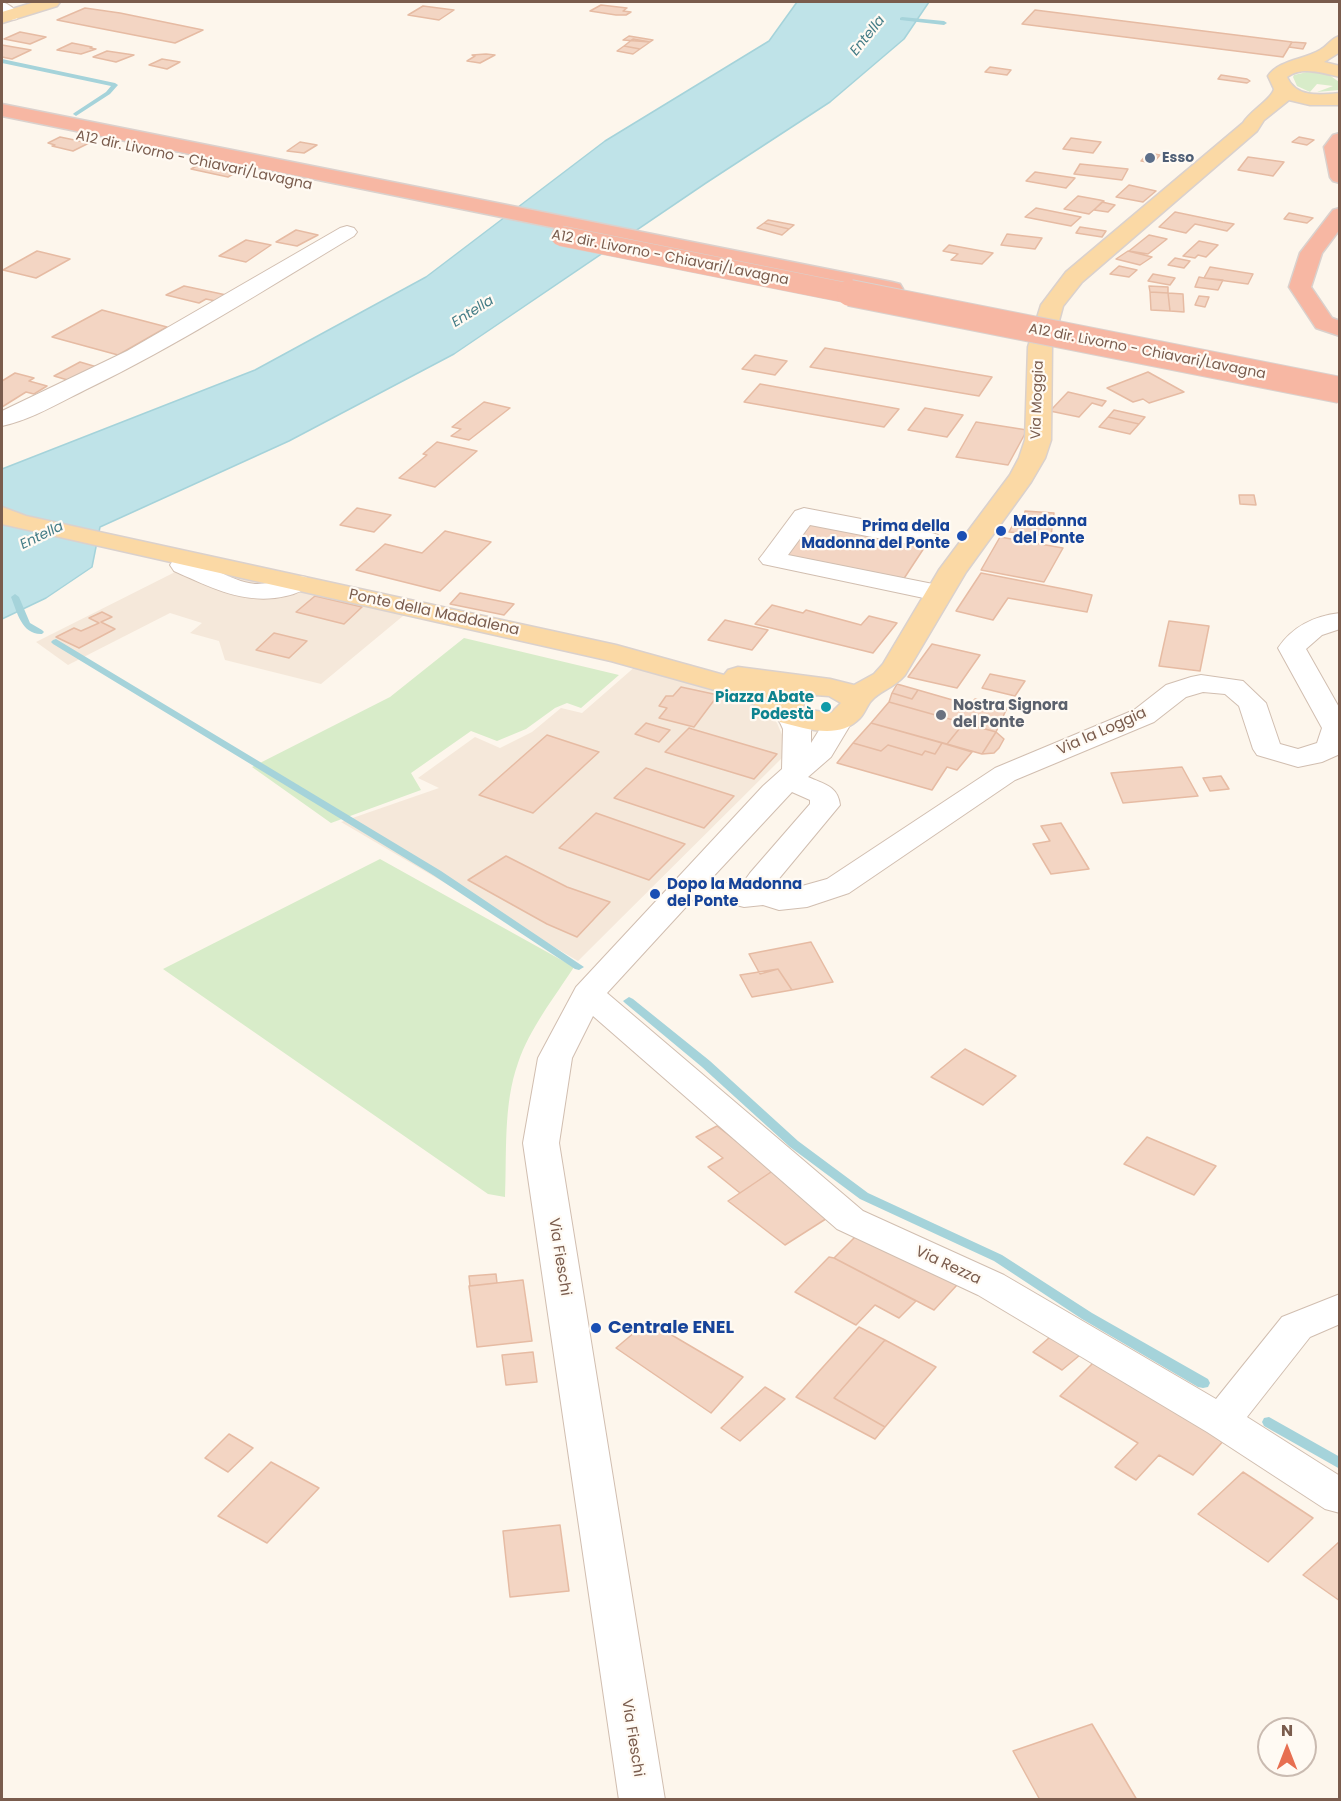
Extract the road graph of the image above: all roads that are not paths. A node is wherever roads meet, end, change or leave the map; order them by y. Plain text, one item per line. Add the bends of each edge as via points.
1 (51, 2) edge
2 (5, 13) edge
3 (1334, 47) edge
4 (1299, 67) junction
5 (1340, 70) edge
6 (1284, 89) junction
7 (1330, 99) edge
8 (2, 110) edge
9 (2, 122) edge
10 (1250, 127) junction
11 (1340, 139) edge
12 (1340, 177) edge
13 (1340, 214) edge
14 (347, 232) dead end
15 (1340, 329) edge
16 (1340, 374) edge
17 (1340, 390) edge
18 (2, 419) edge
19 (2, 515) edge
20 (929, 540) dead end
21 (183, 565) dead end
22 (297, 583) junction
23 (938, 593) junction
24 (1340, 621) edge
25 (904, 652) junction
26 (615, 654) junction
27 (819, 686) junction
28 (854, 698) junction
29 (789, 713) junction
30 (838, 722) junction
31 (786, 781) junction
32 (690, 883) junction
33 (768, 895) junction
34 (588, 994) junction
35 (1340, 1308) edge
36 (1221, 1421) junction
37 (1340, 1497) edge
38 (642, 1800) edge

1 - 2 main road
3 - 4 main road, Via Moggia
3 - 5 main road, Via Moggia
4 - 5 main road, Via Moggia
4 - 6 main road, Via Moggia via 1278,74
6 - 7 main road, Via Moggia via 1297,96
6 - 10 main road, Via Moggia via 1282,97 1257,116
7 - 10 main road, Via Moggia via 1293,103
8 - 16 highway via 679,247
9 - 17 highway, A12 dir. Livorno - Chiavari/Lavagna, bridge
10 - 23 main road, Via Moggia via 1074,277 1052,305 1040,347 1038,440 1032,458
11 - 12 highway via 1334,147
13 - 15 highway via 1311,253 1300,287 1324,323
14 - 18 street via 94,378
19 - 22 main road, Ponte della Maddalena via 18,522
20 - 23 street via 804,516 772,559
21 - 22 street via 246,592 284,591
22 - 26 main road, Ponte della Maddalena
23 - 25 main road, Via Moggia
24 - 33 street, Via la Loggia via 1305,632 1292,648 1336,728 1330,748 1291,759 1267,748 1252,703 1233,687 1201,683 1176,691 1144,716 1005,774 838,886 796,900 779,901
25 - 27 main road via 868,672
25 - 28 main road, Via Moggia via 887,680
26 - 27 main road, Ponte della Maddalena via 759,680
26 - 29 main road, Ponte della Maddalena via 750,691
27 - 28 main road
27 - 29 main road via 799,690 792,698
28 - 30 main road, Via Moggia via 851,711
29 - 30 main road via 821,722
29 - 31 street via 796,729
30 - 31 street, Via Moggia via 821,751
31 - 32 street, Via Fieschi
31 - 33 street via 824,795 825,805 761,880 762,892
32 - 33 street, Via la Loggia via 744,898
32 - 34 street, Via Fieschi
34 - 36 street, Via Rezza via 850,1220 991,1285
34 - 38 street, Via Fieschi via 555,1058 541,1143
35 - 36 street via 1296,1328
36 - 37 street, Via Rezza

